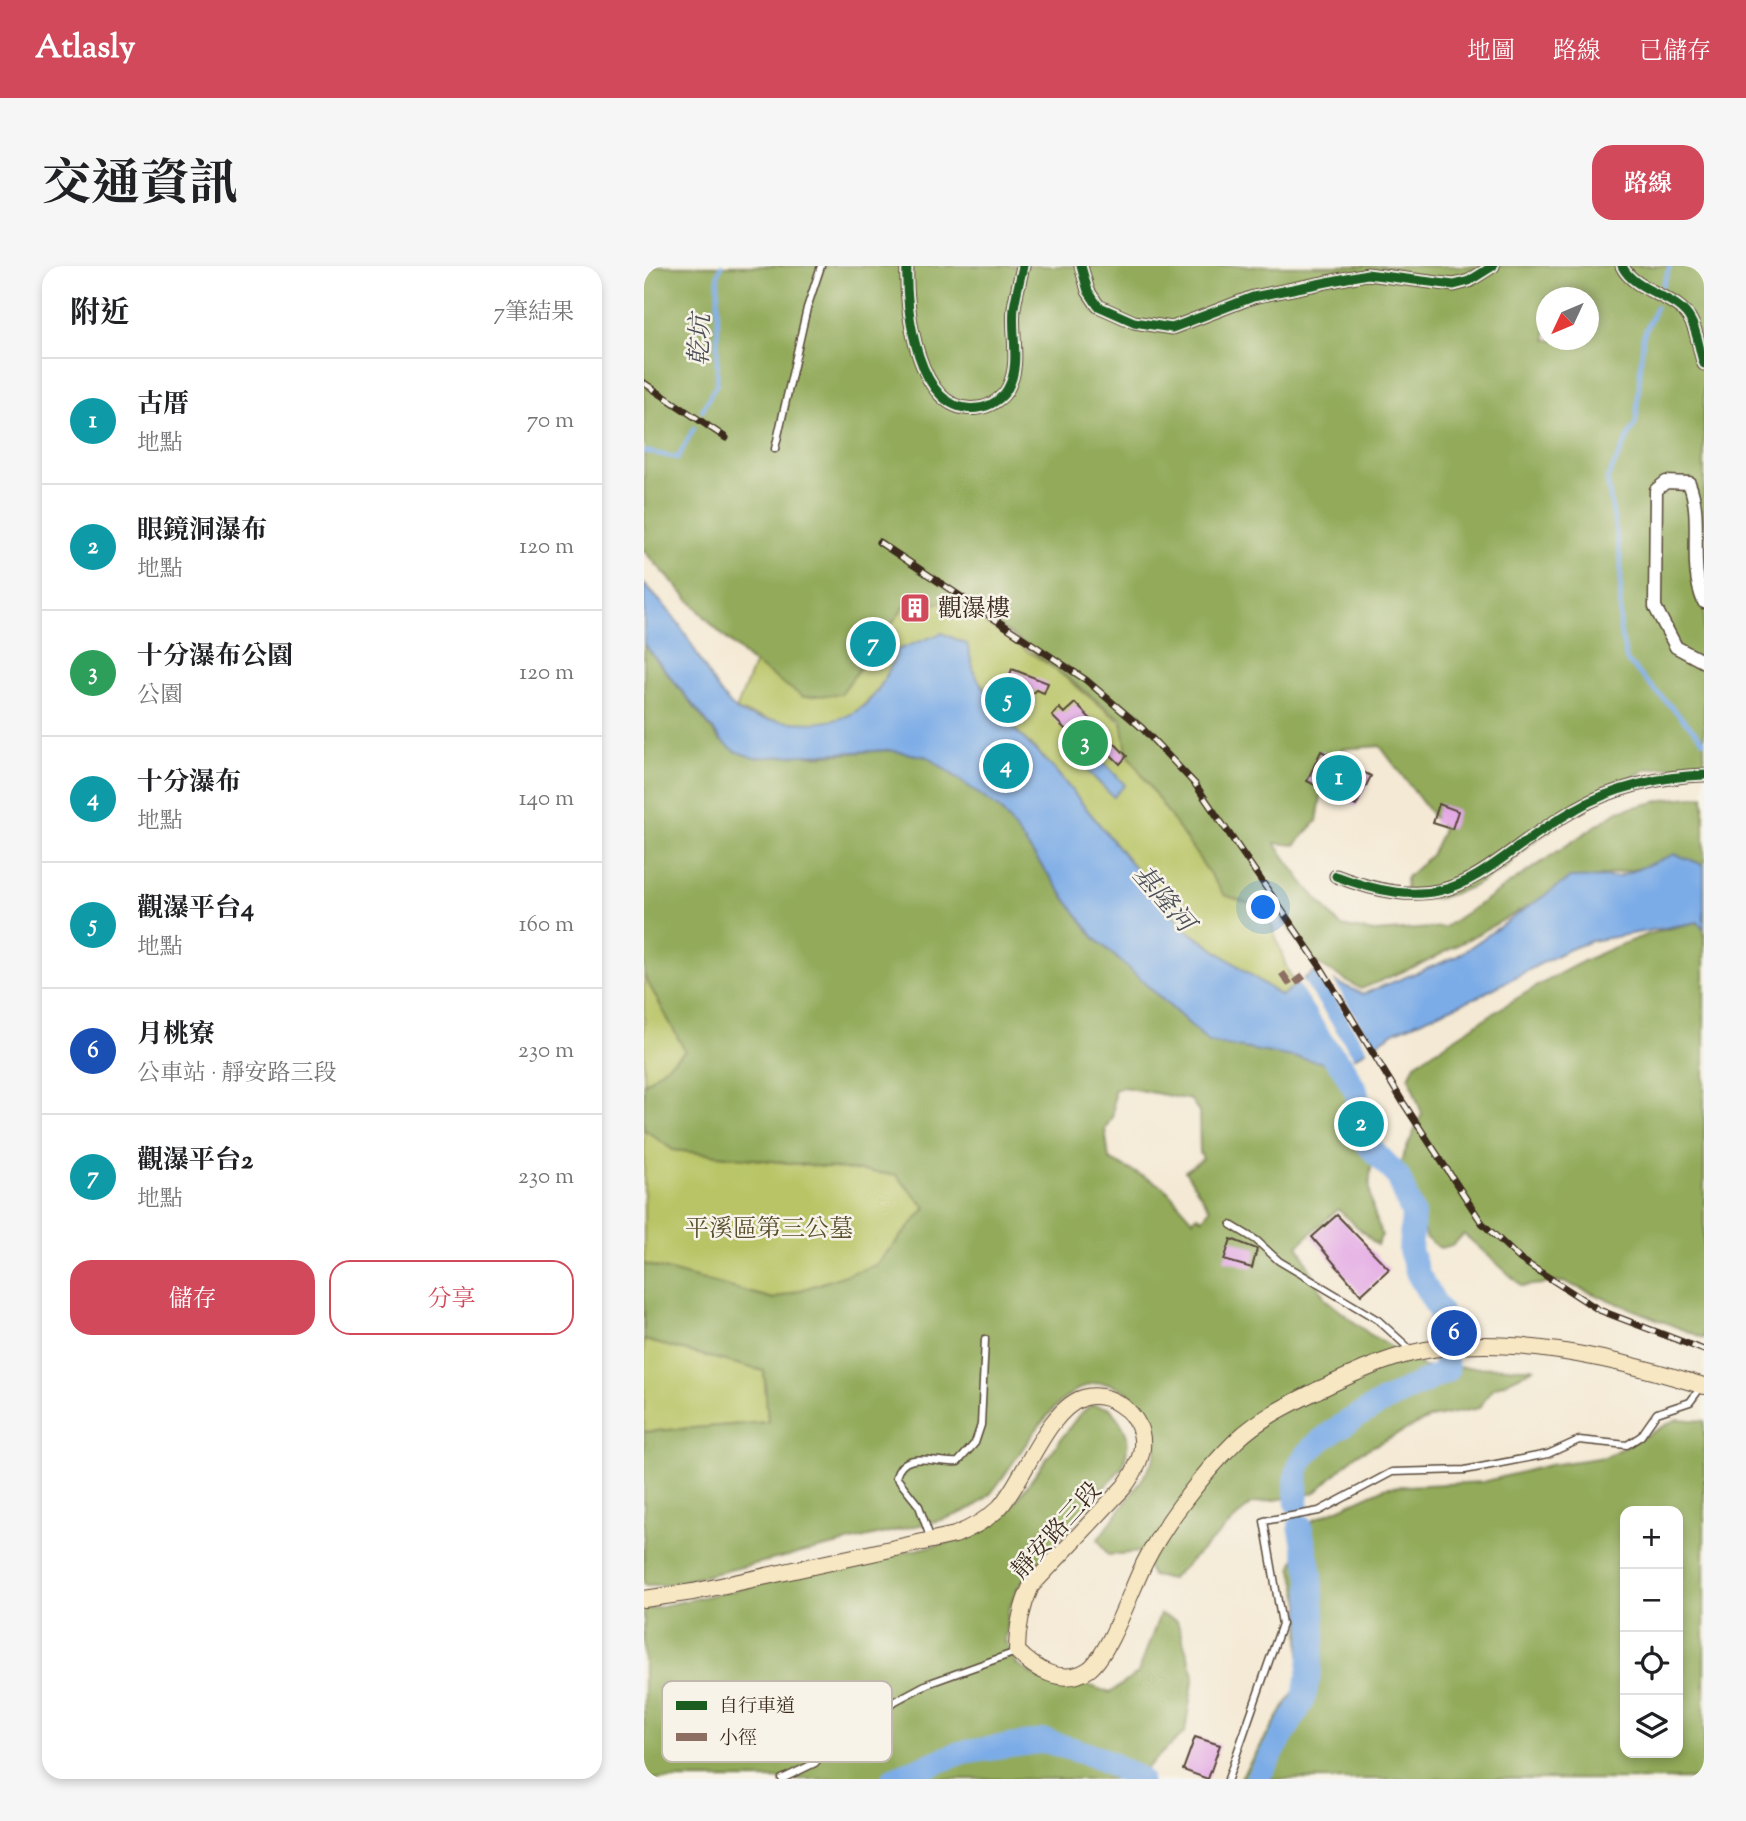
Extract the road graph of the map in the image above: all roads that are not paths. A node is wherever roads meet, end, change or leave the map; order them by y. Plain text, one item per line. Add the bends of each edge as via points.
1 (821, 266) edge
2 (906, 266) edge
3 (1023, 266) edge
4 (1081, 266) edge
5 (1493, 266) edge
6 (1622, 266) edge
7 (1704, 364) edge
8 (775, 449) dead end
9 (1704, 602) edge
10 (1704, 662) edge
11 (1704, 775) edge
12 (1336, 876) dead end
13 (1231, 1225) dead end
14 (985, 1339) dead end
15 (1413, 1353) junction
16 (1703, 1386) edge
17 (932, 1542) junction
18 (644, 1599) edge
19 (1017, 1651) junction
20 (892, 1702) edge
21 (816, 1762) edge
22 (782, 1779) edge
23 (1228, 1779) edge

1 - 8 lane
2 - 3 street via 910,325 924,372 951,404 974,409 997,401 1008,390 1014,372 1014,310
4 - 5 street via 1098,306 1134,322 1172,328 1253,297 1367,274 1454,285
6 - 7 street via 1628,278 1691,319
9 - 10 street via 1699,587 1700,499 1689,483 1667,481 1656,490 1655,607 1676,647
11 - 12 street via 1652,783 1578,807 1486,873 1435,893 1390,891
13 - 15 lane via 1279,1261 1378,1320
14 - 17 lane via 981,1425 975,1443 958,1462 941,1464 916,1458 899,1468 897,1477 919,1506
15 - 16 main road via 1470,1346 1583,1354
15 - 19 main road via 1361,1370 1294,1401 1237,1440 1173,1518 1145,1562 1106,1646 1088,1670 1066,1677 1042,1672
16 - 23 lane via 1690,1402 1657,1413 1641,1436 1627,1445 1579,1440 1548,1454 1465,1470 1392,1472 1319,1511 1265,1521 1282,1624
17 - 18 main road, 靜安路三段
17 - 19 main road, 靜安路三段 via 981,1523 1000,1507 1052,1423 1072,1404 1085,1396 1099,1396 1128,1411 1142,1434 1135,1471 1031,1586 1019,1619
19 - 20 lane via 927,1684
21 - 22 lane

